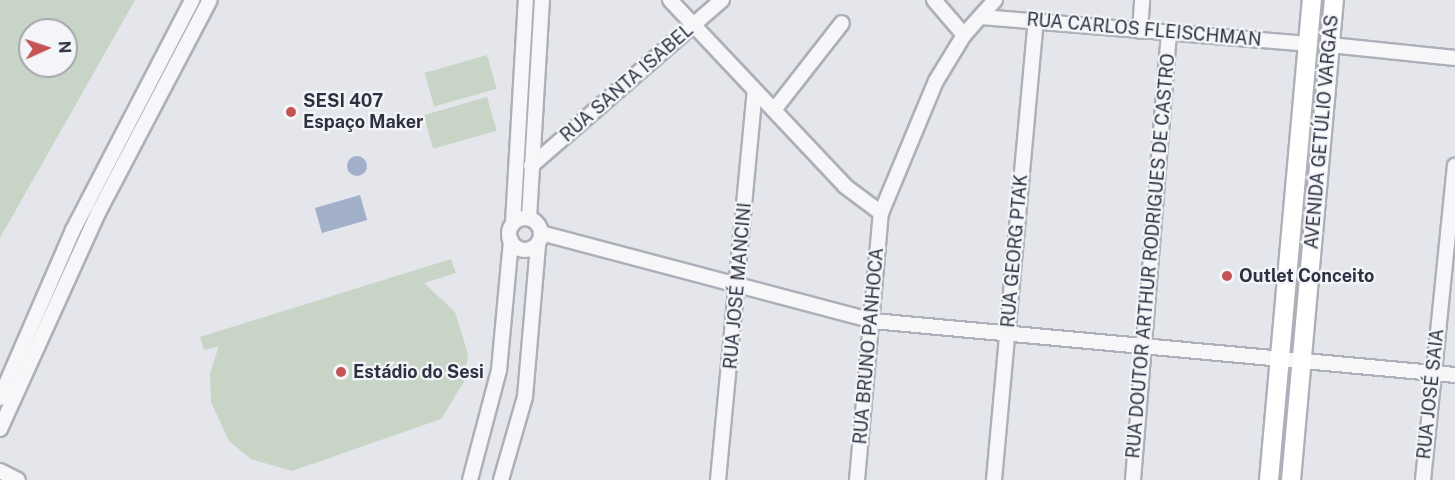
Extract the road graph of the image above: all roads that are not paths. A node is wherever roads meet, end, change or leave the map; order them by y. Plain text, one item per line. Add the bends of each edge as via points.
1 (192, 0) edge
2 (210, 0) edge
3 (526, 0) edge
4 (542, 0) edge
5 (670, 0) edge
6 (722, 0) edge
7 (934, 0) edge
8 (995, 0) edge
9 (1142, 0) edge
10 (1312, 0) edge
11 (1334, 0) edge
12 (981, 17) junction
13 (1036, 21) junction
14 (842, 23) dead end
15 (693, 26) junction
16 (1140, 31) junction
17 (1169, 33) junction
18 (964, 35) junction
19 (1308, 44) junction
20 (1330, 45) junction
21 (1455, 58) edge
22 (755, 92) junction
23 (774, 110) junction
24 (531, 166) junction
25 (1455, 166) edge
26 (1453, 212) edge
27 (881, 213) junction
28 (529, 218) junction
29 (513, 223) junction
30 (540, 239) junction
31 (511, 241) junction
32 (740, 283) junction
33 (873, 321) junction
34 (1008, 333) junction
35 (1146, 346) junction
36 (1281, 361) junction
37 (1302, 362) junction
38 (1433, 374) junction
39 (1455, 375) edge
40 (0, 398) edge
41 (0, 429) edge
42 (0, 471) edge
43 (18, 480) edge
44 (470, 480) edge
45 (501, 480) edge
46 (718, 480) edge
47 (857, 480) edge
48 (994, 480) edge
49 (1133, 480) edge
50 (1269, 480) edge
51 (1291, 480) edge
52 (1423, 480) edge

1 - 40 street via 73,230
2 - 41 street via 99,211
3 - 29 street
4 - 24 street
5 - 15 street
6 - 15 street, RUA SANTA ISABEL
7 - 18 street
8 - 12 street, RUA BRUNO PANHOCA
9 - 16 street
10 - 19 main road, AVENIDA GETÚLIO VARGAS
11 - 20 main road, AVENIDA GETÚLIO VARGAS
12 - 13 street, RUA CARLOS FLEISCHMAN
12 - 18 street, RUA BRUNO PANHOCA
13 - 16 street, RUA CARLOS FLEISCHMAN
13 - 34 street, RUA GEORG PTAK
14 - 23 street
15 - 22 street
15 - 24 street, RUA SANTA ISABEL
16 - 17 street, RUA CARLOS FLEISCHMAN
17 - 19 street, RUA CARLOS FLEISCHMAN
17 - 35 street, RUA DOUTOR ARTHUR RODRIGUES DE CASTRO
18 - 27 street, RUA BRUNO PANHOCA via 936,81
19 - 36 main road, AVENIDA GETÚLIO VARGAS
20 - 21 street
20 - 37 main road, AVENIDA GETÚLIO VARGAS
22 - 23 street
22 - 32 street, RUA JOSÉ MANCINI
23 - 27 street via 845,186
24 - 28 street
25 - 26 street, RUA JOSÉ SAIA
26 - 38 street, RUA JOSÉ SAIA
27 - 33 street, RUA BRUNO PANHOCA
28 - 29 street
28 - 30 street
29 - 31 street
30 - 31 street via 520,249
30 - 32 street
30 - 45 street via 525,398
31 - 44 street via 499,370
32 - 33 street
32 - 46 street, RUA JOSÉ MANCINI
33 - 34 street
33 - 47 street, RUA BRUNO PANHOCA
34 - 35 street
34 - 48 street, RUA GEORG PTAK
35 - 36 street
35 - 49 street, RUA DOUTOR ARTHUR RODRIGUES DE CASTRO
36 - 37 street
36 - 50 main road, AVENIDA GETÚLIO VARGAS
37 - 38 street
37 - 51 main road, AVENIDA GETÚLIO VARGAS
38 - 39 street
38 - 52 street, RUA JOSÉ SAIA
42 - 43 street

